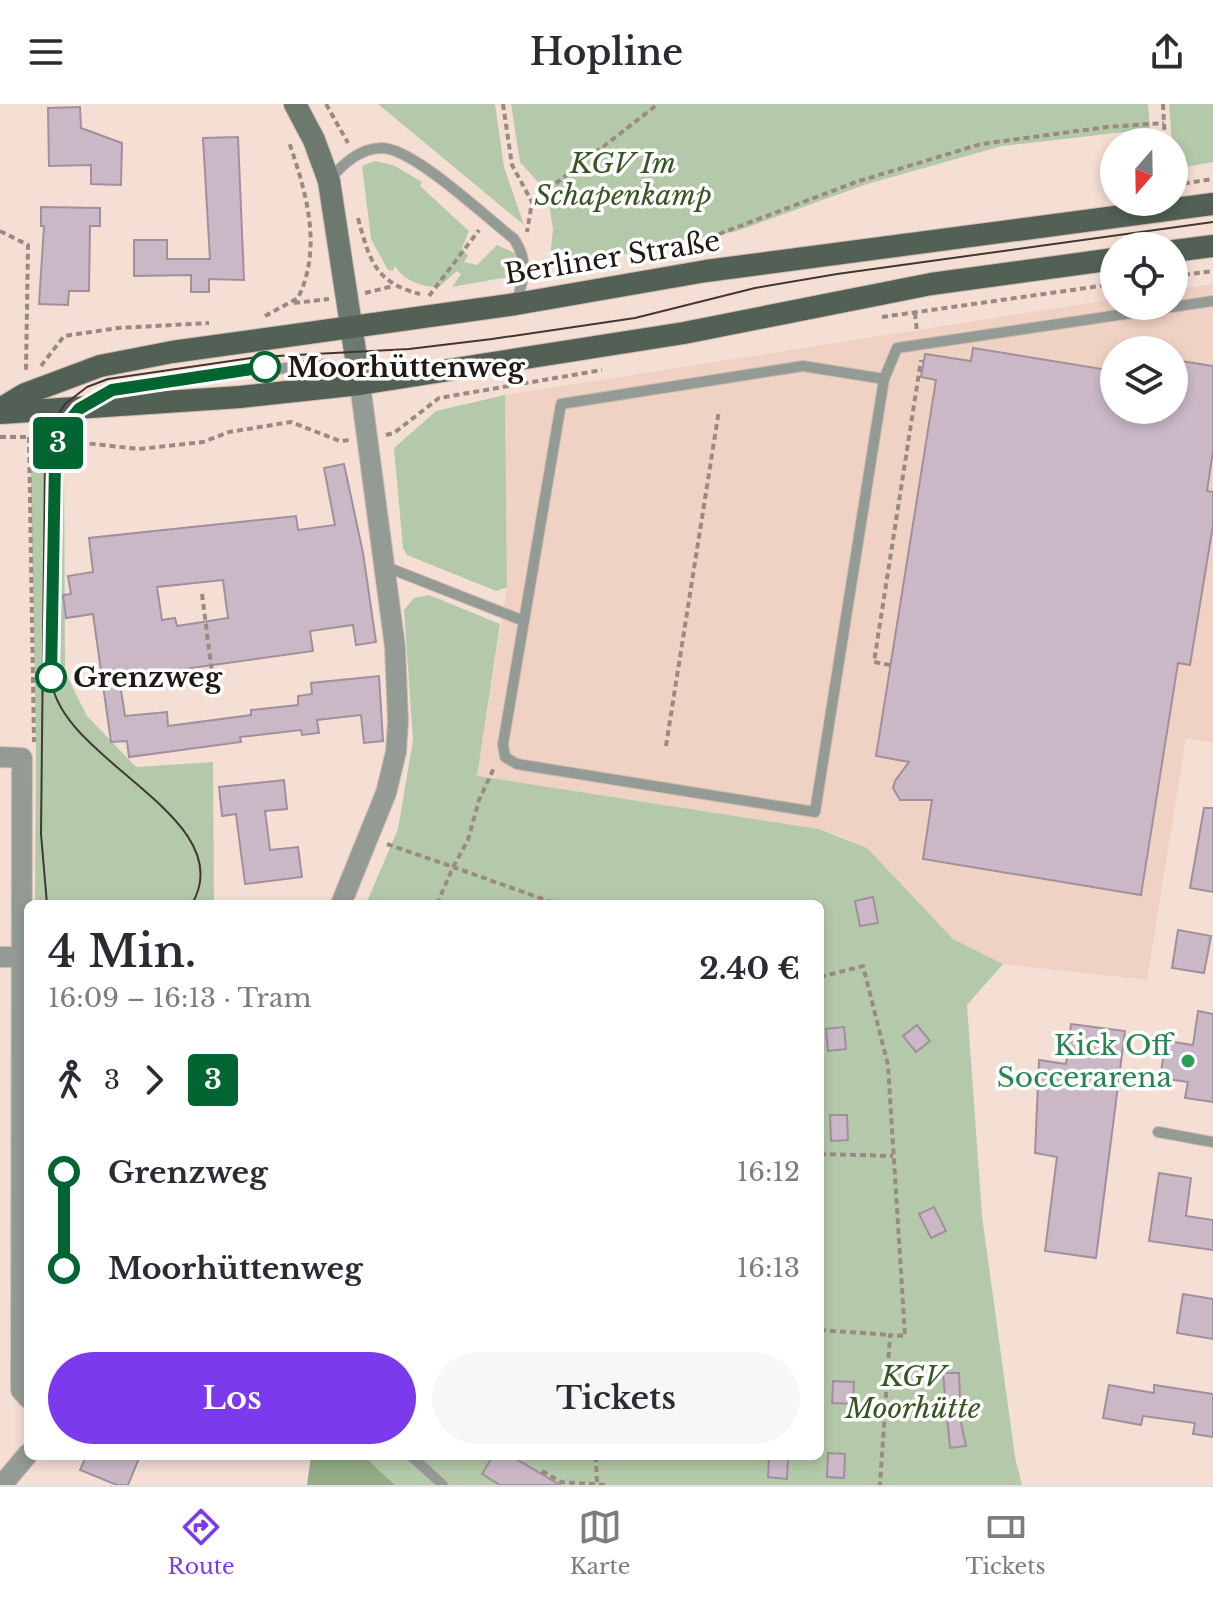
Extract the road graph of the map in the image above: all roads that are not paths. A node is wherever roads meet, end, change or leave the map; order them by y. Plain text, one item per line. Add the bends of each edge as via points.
1 (295, 104) edge
2 (329, 181) junction
3 (1213, 204) edge
4 (1213, 246) edge
5 (1188, 249) edge
6 (1100, 261) edge
7 (1213, 301) edge
8 (516, 304) junction
9 (350, 327) junction
10 (884, 379) junction
11 (360, 384) junction
12 (26, 395) junction
13 (0, 411) edge
14 (384, 566) junction
15 (524, 621) junction
16 (0, 757) edge
17 (343, 900) edge
18 (0, 957) edge
19 (22, 957) junction
20 (1158, 1132) dead end
21 (1213, 1142) edge
22 (24, 1393) edge
23 (24, 1459) edge
24 (415, 1460) edge
25 (2, 1485) edge
26 (443, 1485) edge

1 - 2 main road
2 - 8 lane via 355,156 380,148 405,153 514,239 524,253
2 - 9 main road
3 - 8 main road, Berliner Straße via 706,271
4 - 5 main road
6 - 11 main road via 931,284 684,333
7 - 10 lane via 897,348
8 - 9 main road, Berliner Straße
9 - 11 main road
9 - 12 main road, Berliner Straße via 119,361
10 - 15 lane via 803,366 561,404
10 - 15 lane via 815,812 517,764 505,757
11 - 12 main road via 240,397
11 - 14 street
12 - 13 main road
14 - 15 lane
14 - 17 street via 395,647 396,752
16 - 19 street via 22,758
18 - 19 street
19 - 22 street
20 - 21 lane
23 - 25 street
24 - 26 lane

